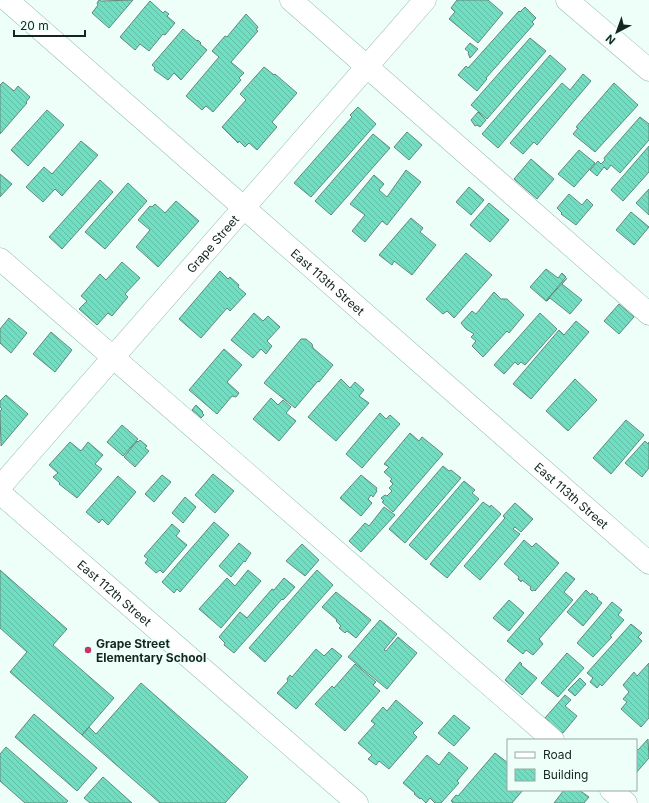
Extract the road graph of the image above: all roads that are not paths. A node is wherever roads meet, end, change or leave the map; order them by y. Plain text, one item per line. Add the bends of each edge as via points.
1 (7, 0) edge
2 (291, 0) edge
3 (425, 0) edge
4 (567, 0) edge
5 (367, 66) junction
6 (649, 70) edge
7 (244, 208) junction
8 (0, 259) edge
9 (649, 314) edge
10 (112, 358) junction
11 (0, 487) edge
12 (0, 493) edge
13 (649, 563) edge
14 (552, 739) edge
15 (612, 791) edge
16 (357, 803) edge
17 (626, 803) edge

1 - 7 street, East 113th Street
2 - 5 street
3 - 5 street, Grape Street
4 - 6 street
5 - 7 street, Grape Street
5 - 9 street
7 - 10 street, Grape Street
7 - 13 street, East 113th Street
8 - 10 street
10 - 11 street, Grape Street
10 - 14 street
12 - 16 street, East 112th Street
15 - 17 street

